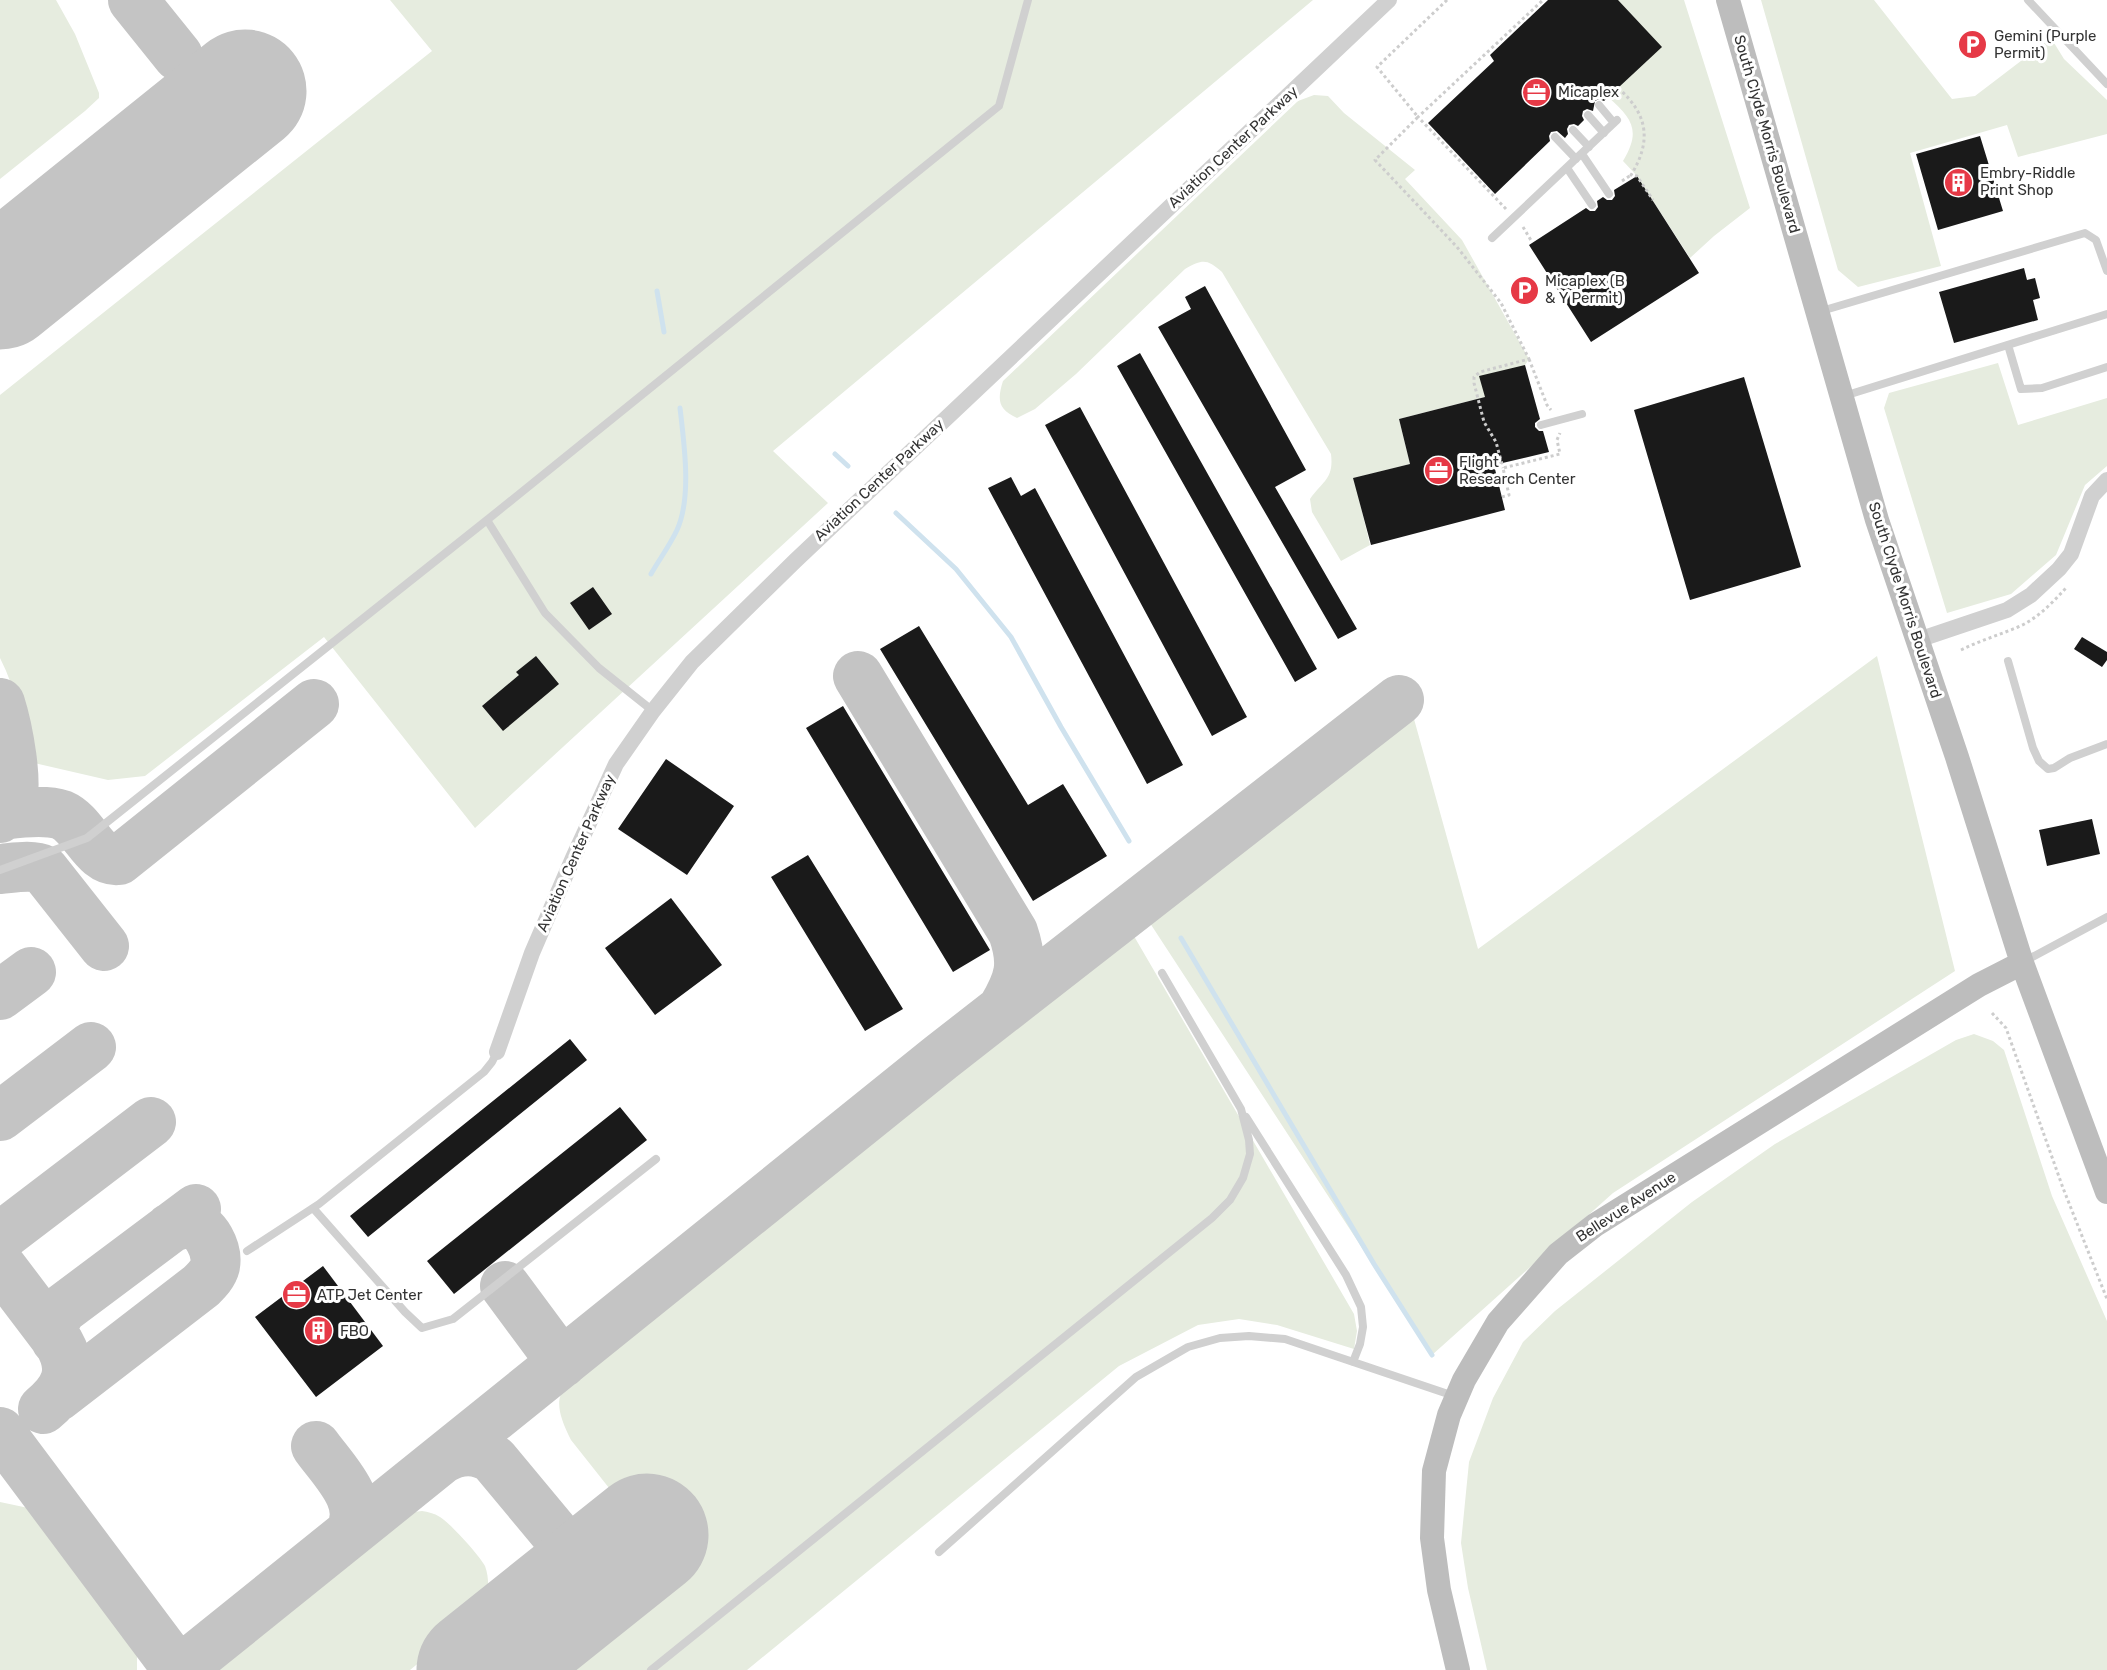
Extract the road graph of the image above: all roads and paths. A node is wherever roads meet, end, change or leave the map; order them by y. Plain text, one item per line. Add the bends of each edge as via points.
1 (1028, 0) edge
2 (1389, 0) edge
3 (1447, 0) edge
4 (1543, 0) edge
5 (1728, 0) edge
6 (2028, 0) edge
7 (2107, 84) edge
8 (1618, 88) dead end
9 (1599, 105) dead end
10 (1588, 116) dead end
11 (1418, 117) junction
12 (1573, 130) dead end
13 (1604, 133) junction
14 (1555, 137) dead end
15 (1589, 147) junction
16 (1579, 157) junction
17 (1567, 168) junction
18 (1631, 175) junction
19 (1622, 181) dead end
20 (1609, 194) dead end
21 (1653, 200) dead end
22 (1592, 205) dead end
23 (1515, 218) junction
24 (1491, 238) dead end
25 (1532, 242) dead end
26 (2107, 271) edge
27 (1818, 312) junction
28 (2107, 314) edge
29 (2008, 345) junction
30 (1529, 359) junction
31 (2107, 367) edge
32 (1843, 396) junction
33 (1582, 414) dead end
34 (1556, 415) dead end
35 (1541, 425) dead end
36 (1562, 430) dead end
37 (1503, 468) junction
38 (2107, 480) edge
39 (1502, 496) dead end
40 (487, 520) junction
41 (1918, 640) junction
42 (2008, 661) dead end
43 (653, 711) junction
44 (2107, 744) edge
45 (0, 870) edge
46 (2107, 917) edge
47 (2022, 963) junction
48 (1162, 973) dead end
49 (1992, 1013) dead end
50 (497, 1053) joint
51 (1241, 1109) junction
52 (656, 1159) dead end
53 (2107, 1192) edge
54 (313, 1208) junction
55 (247, 1251) dead end
56 (2107, 1299) edge
57 (1353, 1362) junction
58 (1457, 1397) junction
59 (939, 1552) dead end
60 (651, 1670) edge
61 (1458, 1670) edge

1 - 40 lane via 999,106
2 - 43 street, Aviation Center Parkway via 795,561 692,662
3 - 11 path via 1377,67
4 - 11 path
5 - 27 main road, South Clyde Morris Boulevard
6 - 7 lane
8 - 18 path via 1636,106 1644,123 1644,143
9 - 13 lane via 1616,122
10 - 13 lane
11 - 23 path
11 - 30 path via 1375,160 1457,247 1501,303
12 - 15 lane
13 - 15 lane
14 - 16 lane
15 - 16 lane
16 - 17 lane
16 - 20 lane
17 - 22 lane
17 - 23 lane
18 - 19 path
18 - 21 path via 1637,176
23 - 24 lane
23 - 25 path
26 - 27 lane via 2096,240 2085,233
27 - 32 main road, South Clyde Morris Boulevard
28 - 29 lane
29 - 31 lane via 2021,389 2042,388
29 - 32 lane
30 - 34 path via 1547,405
30 - 37 path via 1474,377 1484,422 1496,442
32 - 41 main road, South Clyde Morris Boulevard via 1877,520
33 - 35 lane
36 - 37 path via 1557,440 1560,454
37 - 39 path via 1509,495
38 - 41 street via 2092,496 2071,554 2031,596 2007,610
40 - 43 lane via 545,613 599,668
40 - 45 lane via 87,838
41 - 47 main road, South Clyde Morris Boulevard
42 - 44 lane via 2033,748 2048,769
43 - 50 street, Aviation Center Parkway via 616,764 573,858 532,953
46 - 47 lane
47 - 53 main road, South Clyde Morris Boulevard
47 - 58 main road, Bellevue Avenue via 1979,985 1595,1225 1558,1254 1498,1322
48 - 51 lane
49 - 56 path via 2006,1028
50 - 54 lane via 484,1072
51 - 57 lane via 1346,1275 1361,1308 1363,1327
51 - 60 lane via 1250,1154 1243,1178 1230,1200 1212,1218
52 - 54 lane via 453,1319 422,1328
54 - 55 lane
57 - 58 lane
57 - 59 lane via 1285,1339 1240,1336 1188,1347 1136,1377
58 - 61 main road, Bellevue Avenue via 1434,1471 1432,1538 1439,1590

